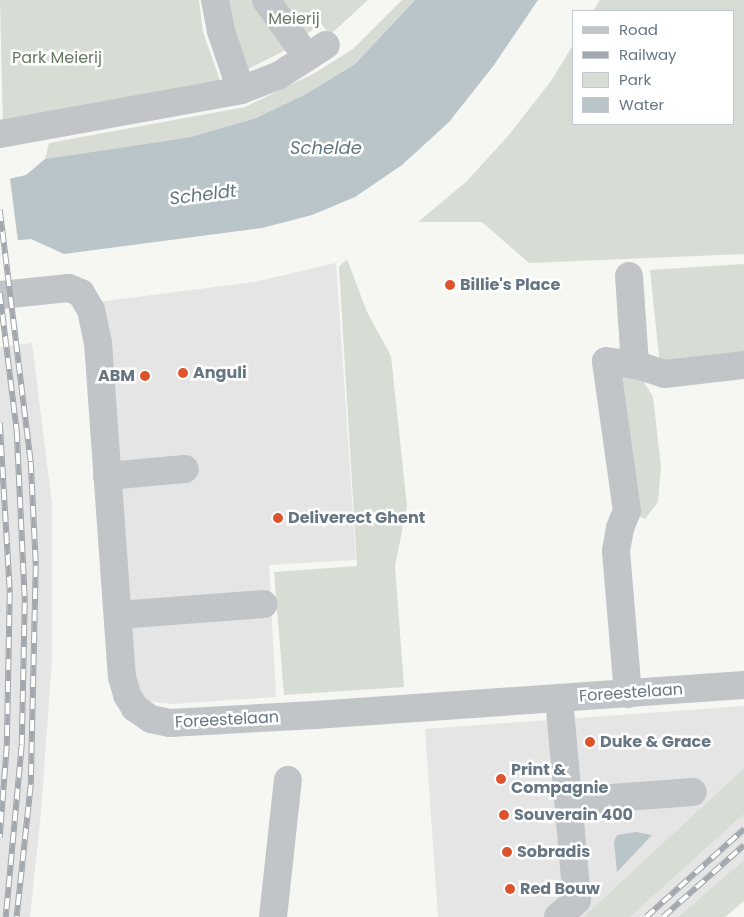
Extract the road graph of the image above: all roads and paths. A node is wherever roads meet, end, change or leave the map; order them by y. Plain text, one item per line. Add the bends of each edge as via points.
1 (215, 0) edge
2 (266, 0) edge
3 (241, 90) junction
4 (0, 134) edge
5 (629, 276) dead end
6 (0, 295) edge
7 (634, 365) junction
8 (744, 365) edge
9 (185, 470) dead end
10 (107, 476) junction
11 (264, 604) dead end
12 (118, 615) junction
13 (744, 685) edge
14 (628, 694) junction
15 (559, 698) junction
16 (288, 780) dead end
17 (693, 792) dead end
18 (570, 801) junction
19 (273, 917) edge
20 (558, 917) edge

1 - 3 street via 220,31
2 - 3 street via 316,51 278,76
3 - 4 street
5 - 7 street
6 - 10 street, Foreestelaan via 69,288 81,293 91,310 98,343
7 - 8 street via 664,374
7 - 14 street via 606,361 628,511 620,528 616,551
9 - 10 street
10 - 12 street, Foreestelaan
11 - 12 street
12 - 15 street, Foreestelaan via 127,695 135,708 151,719 170,723
13 - 14 street, Foreestelaan
14 - 15 street, Foreestelaan
15 - 18 street
16 - 19 street
17 - 18 street
18 - 20 street via 577,900

